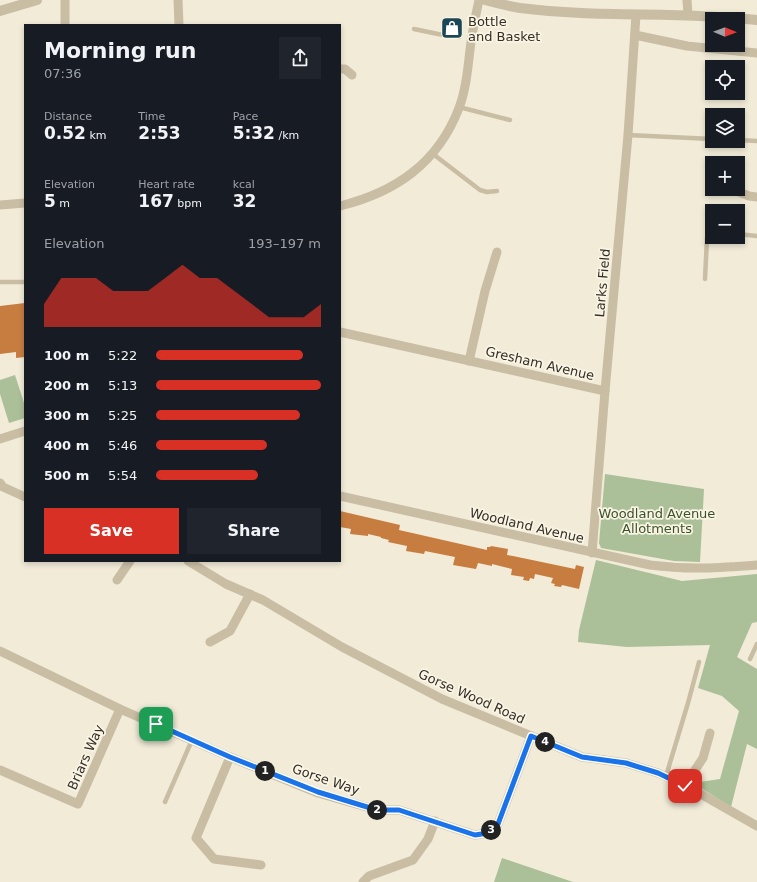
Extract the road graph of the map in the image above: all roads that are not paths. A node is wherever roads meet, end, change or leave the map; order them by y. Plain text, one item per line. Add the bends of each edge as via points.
1 (37, 0) edge
2 (65, 0) edge
3 (178, 0) edge
4 (479, 0) edge
5 (485, 0) edge
6 (687, 0) edge
7 (0, 11) edge
8 (636, 15) junction
9 (688, 15) junction
10 (757, 20) edge
11 (65, 24) edge
12 (179, 24) edge
13 (414, 29) dead end
14 (635, 35) junction
15 (459, 37) dead end
16 (757, 53) edge
17 (341, 69) edge
18 (352, 75) dead end
19 (460, 107) junction
20 (510, 120) dead end
21 (628, 135) junction
22 (705, 139) edge
23 (745, 140) edge
24 (757, 141) edge
25 (433, 154) junction
26 (496, 191) dead end
27 (745, 194) edge
28 (757, 197) edge
29 (24, 203) edge
30 (0, 205) edge
31 (341, 206) edge
32 (745, 235) edge
33 (757, 236) edge
34 (707, 244) edge
35 (497, 252) dead end
36 (705, 278) dead end
37 (0, 282) edge
38 (24, 282) edge
39 (341, 332) edge
40 (469, 361) junction
41 (605, 391) junction
42 (24, 431) edge
43 (0, 439) edge
44 (0, 483) edge
45 (341, 496) edge
46 (24, 497) edge
47 (592, 553) junction
48 (129, 562) edge
49 (190, 562) edge
50 (757, 565) edge
51 (117, 580) dead end
52 (250, 594) junction
53 (210, 642) dead end
54 (757, 644) edge
55 (0, 651) edge
56 (750, 659) dead end
57 (699, 662) dead end
58 (120, 709) junction
59 (710, 733) dead end
60 (531, 736) junction
61 (192, 740) junction
62 (230, 757) junction
63 (0, 770) edge
64 (666, 776) junction
65 (685, 786) junction
66 (165, 802) dead end
67 (435, 821) junction
68 (757, 826) edge
69 (261, 865) dead end
70 (363, 882) edge

1 - 7 street
2 - 11 street
3 - 12 street
4 - 19 street
5 - 8 street via 525,8
6 - 9 street
8 - 9 street
8 - 14 street, Larks Field
9 - 10 street
13 - 15 lane
14 - 16 street via 687,46
14 - 21 street, Larks Field
17 - 18 street
19 - 20 lane
19 - 25 street
21 - 22 lane
21 - 41 street, Larks Field
23 - 24 lane
25 - 26 lane via 480,190
25 - 31 street via 414,172 390,188
27 - 28 street
29 - 30 street
32 - 33 lane
34 - 36 lane
35 - 40 street, Gresham Avenue
37 - 38 lane
39 - 40 street, Gresham Avenue
40 - 41 street, Gresham Avenue
41 - 47 street, Larks Field
42 - 43 street
44 - 46 street via 3,487
45 - 47 street, Woodland Avenue
47 - 50 street, Woodland Avenue via 675,568
48 - 51 street
49 - 52 street, Gorse Wood Road via 226,584
52 - 53 street via 230,631
52 - 60 street, Gorse Wood Road via 342,647 442,699
54 - 56 lane
55 - 58 street, Gorse Way
57 - 64 lane
58 - 61 street, Gorse Way
58 - 63 street, Briars Way via 78,804
59 - 65 street via 703,758
60 - 64 street, Gorse Wood Road via 582,757 626,763
60 - 67 street, Gorse Way via 498,824 488,833 475,835
61 - 62 street, Gorse Way
61 - 66 lane
62 - 67 street, Gorse Way via 318,792 377,810 399,810
62 - 69 street via 196,838 214,859
64 - 65 street, Gorse Wood Road
65 - 68 street, Gorse Wood Road
67 - 70 street via 428,839 413,860 370,876

